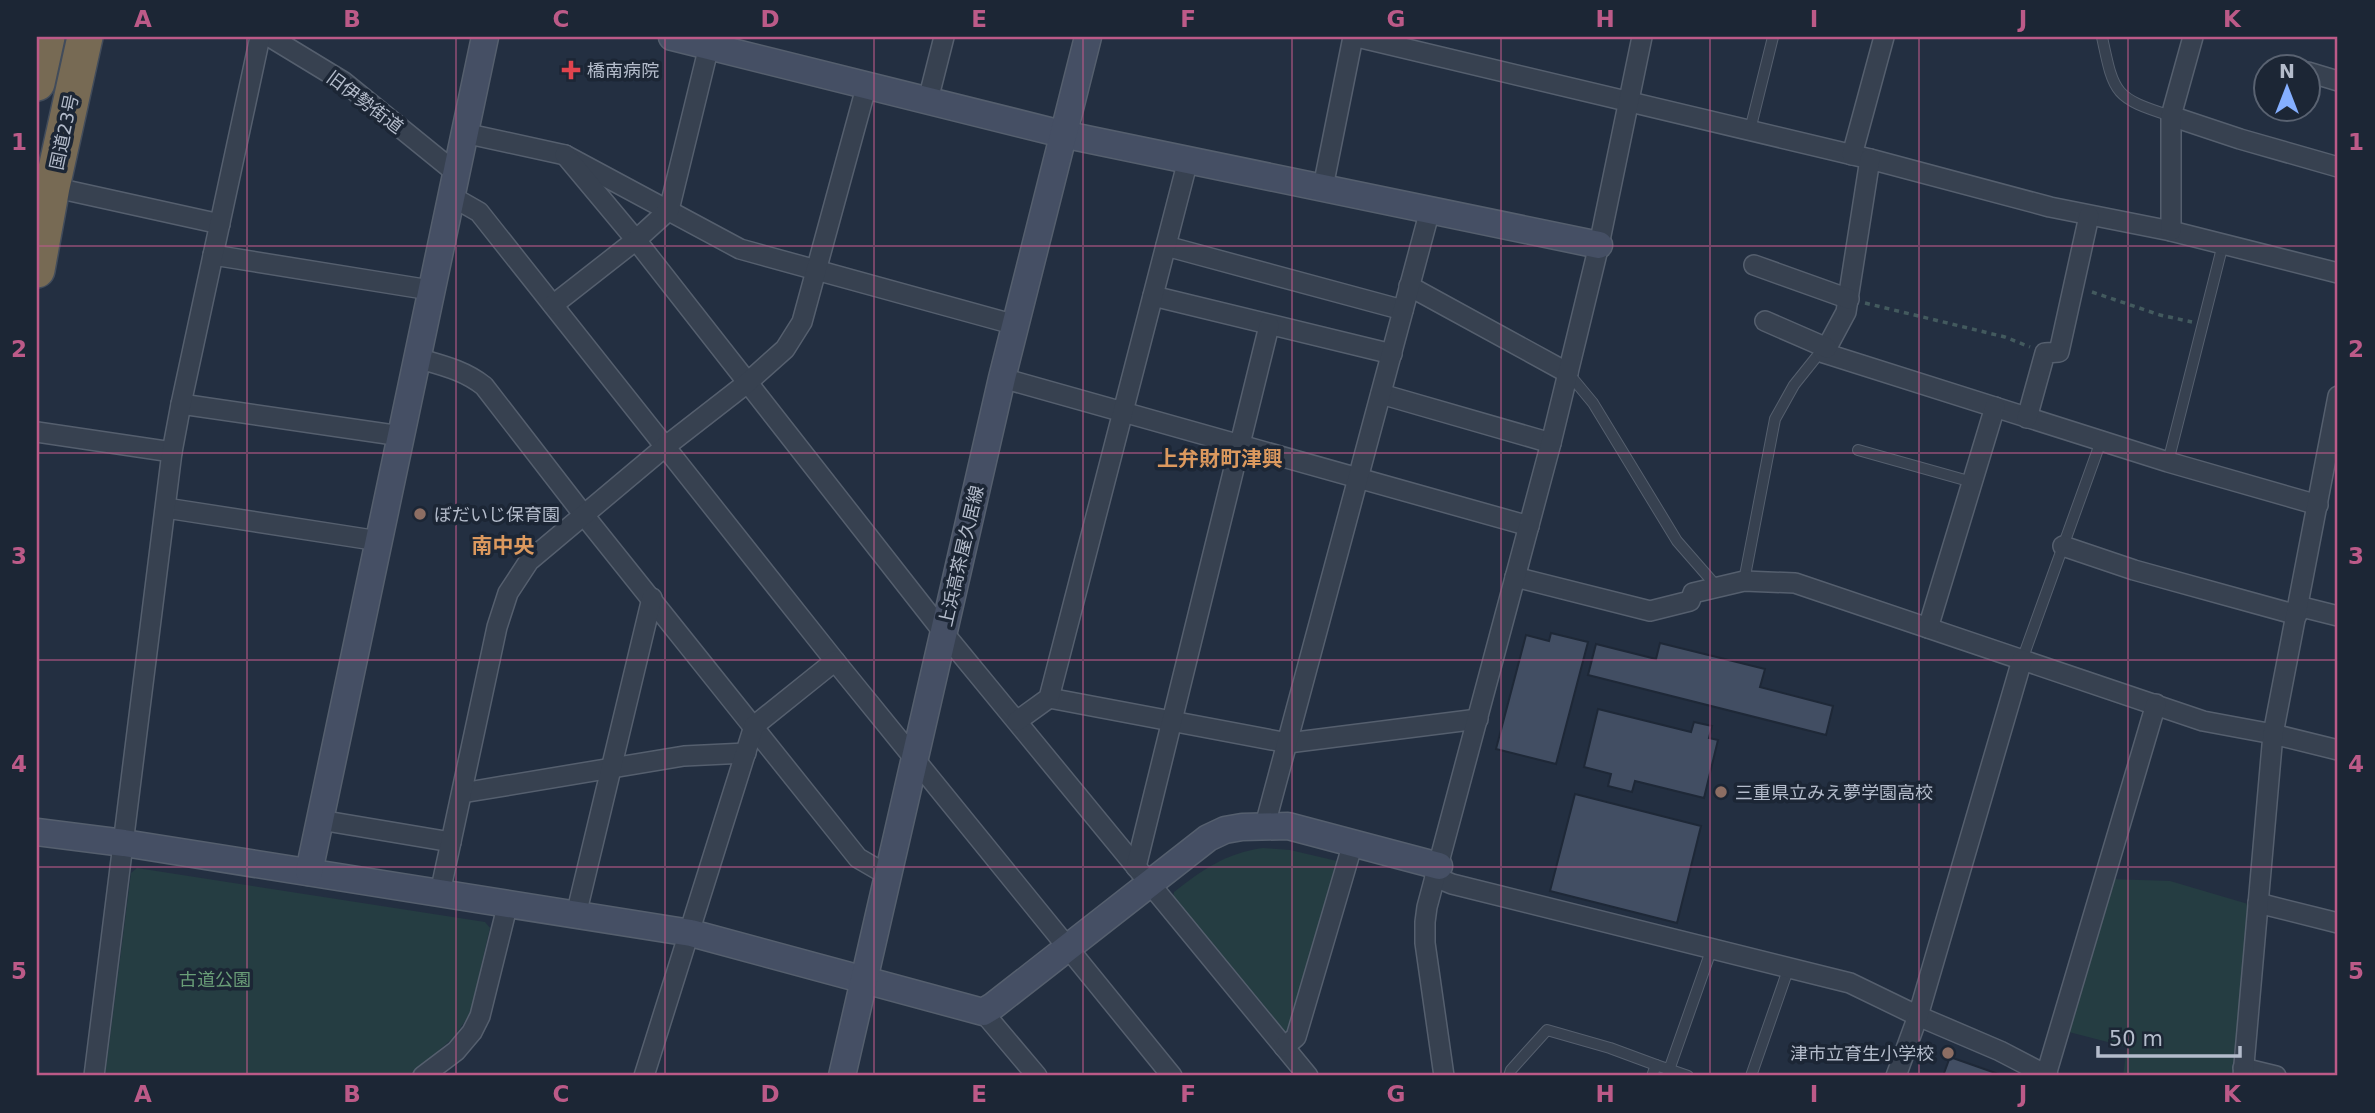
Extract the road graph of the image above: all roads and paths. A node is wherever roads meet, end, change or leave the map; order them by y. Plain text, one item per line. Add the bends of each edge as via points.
1 (85, 37) edge
2 (260, 37) edge
3 (270, 37) edge
4 (485, 37) edge
5 (944, 37) edge
6 (1088, 37) edge
7 (1355, 37) edge
8 (1642, 37) edge
9 (1773, 37) edge
10 (1884, 37) edge
11 (2102, 37) edge
12 (2193, 37) edge
13 (693, 40) edge
14 (867, 85) junction
15 (928, 100) junction
16 (1629, 101) junction
17 (2171, 116) junction
18 (1750, 130) junction
19 (464, 133) junction
20 (1062, 134) junction
21 (565, 155) junction
22 (1861, 157) junction
23 (1188, 160) junction
24 (2338, 167) edge
25 (454, 185) junction
26 (52, 187) junction
27 (1322, 187) junction
28 (668, 210) junction
29 (1430, 210) junction
30 (2089, 216) junction
31 (220, 224) junction
32 (2171, 231) junction
33 (636, 240) junction
34 (2223, 244) junction
35 (1599, 245) junction
36 (1166, 246) junction
37 (213, 255) junction
38 (1754, 265) dead end
39 (37, 270) edge
40 (817, 270) junction
41 (2338, 272) edge
42 (1409, 286) junction
43 (2073, 286) junction
44 (430, 290) junction
45 (1153, 296) junction
46 (1849, 299) junction
47 (553, 304) junction
48 (1403, 310) junction
49 (1765, 321) dead end
50 (2203, 324) junction
51 (1016, 325) junction
52 (1269, 326) junction
53 (1825, 351) junction
54 (2045, 353) junction
55 (1392, 354) junction
56 (417, 358) junction
57 (1568, 373) junction
58 (1002, 378) junction
59 (747, 383) junction
60 (1381, 394) junction
61 (2338, 396) edge
62 (181, 404) junction
63 (1995, 407) junction
64 (1123, 412) junction
65 (2027, 418) junction
66 (37, 432) edge
67 (401, 436) junction
68 (2101, 441) junction
69 (1551, 443) junction
70 (1240, 445) junction
71 (2334, 445) edge
72 (666, 446) junction
73 (1857, 450) dead end
74 (172, 452) junction
75 (2168, 462) junction
76 (1359, 478) junction
77 (1971, 486) junction
78 (2318, 505) junction
79 (166, 508) junction
80 (583, 514) junction
81 (1529, 526) junction
82 (379, 541) junction
83 (2063, 546) junction
84 (1515, 577) junction
85 (1744, 581) junction
86 (1718, 588) junction
87 (652, 598) junction
88 (2297, 611) junction
89 (2338, 616) edge
90 (1928, 628) junction
91 (943, 632) junction
92 (2022, 660) junction
93 (835, 661) junction
94 (1049, 698) junction
95 (2157, 704) junction
96 (1478, 719) junction
97 (1017, 721) junction
98 (1172, 723) junction
99 (754, 726) junction
100 (2273, 734) junction
101 (1288, 743) junction
102 (2338, 750) edge
103 (746, 753) junction
104 (915, 759) junction
105 (611, 768) junction
106 (462, 793) junction
107 (320, 820) junction
108 (1265, 825) junction
109 (37, 832) edge
110 (451, 842) junction
111 (1353, 842) junction
112 (124, 843) junction
113 (309, 872) junction
114 (1437, 872) junction
115 (1143, 875) junction
116 (889, 876) junction
117 (440, 893) junction
118 (508, 903) junction
119 (2258, 903) junction
120 (576, 915) junction
121 (2338, 923) edge
122 (691, 933) junction
123 (1713, 948) junction
124 (1068, 949) junction
125 (1789, 967) junction
126 (863, 981) junction
127 (983, 1012) junction
128 (1917, 1016) junction
129 (1284, 1047) junction
130 (1656, 1065) junction
131 (1669, 1070) junction
132 (2243, 1072) edge
133 (94, 1076) edge
134 (423, 1076) edge
135 (644, 1076) edge
136 (842, 1076) edge
137 (1037, 1076) edge
138 (1172, 1076) edge
139 (1308, 1076) edge
140 (1444, 1076) edge
141 (1509, 1076) edge
142 (1652, 1076) edge
143 (1688, 1076) edge
144 (1751, 1076) edge
145 (1896, 1076) edge
146 (2047, 1076) edge
147 (2276, 1076) edge

1 - 26 highway, 国道23号
2 - 31 street
3 - 25 street, 旧伊勢街道 via 344,82
4 - 19 street
5 - 15 street
6 - 20 street, 上浜高茶屋久居線
7 - 16 street
7 - 27 street
8 - 16 street
9 - 18 lane
10 - 22 street
11 - 17 lane via 2118,90 2138,105
12 - 17 street
13 - 14 street
13 - 28 street
14 - 15 street
14 - 40 street
15 - 20 street
16 - 18 street
16 - 35 street
17 - 24 street
17 - 32 street
18 - 22 street
19 - 21 street
19 - 25 street
20 - 23 street
20 - 51 street, 上浜高茶屋久居線
21 - 28 street
21 - 33 street
22 - 30 street
22 - 46 street
23 - 27 street
23 - 36 street
25 - 44 street
25 - 47 street, 旧伊勢街道
26 - 31 street
26 - 39 highway, 国道23号
27 - 29 street
28 - 33 street
28 - 40 street via 740,249
29 - 35 street
29 - 42 street
30 - 32 street
30 - 43 street
31 - 37 street
32 - 34 street
33 - 47 street
33 - 59 street
34 - 41 street
34 - 50 lane
35 - 57 street
36 - 45 street
36 - 48 street
37 - 44 street
37 - 62 street
38 - 46 street
40 - 51 street
40 - 59 street via 798,332
42 - 48 street
42 - 57 street
43 - 50 path
43 - 54 street via 2059,352
44 - 56 street
45 - 52 street
45 - 64 street
46 - 53 street
46 - 54 path via 2005,337
47 - 72 street, 旧伊勢街道
48 - 55 street
49 - 53 street
50 - 75 lane
51 - 58 street, 上浜高茶屋久居線
52 - 55 street
52 - 70 street
53 - 63 street
53 - 85 lane via 1794,385 1774,419
54 - 65 street
55 - 60 street
56 - 67 street
56 - 80 street via 456,369 484,386
57 - 69 street
57 - 86 lane via 1593,402 1677,541
58 - 64 street
58 - 91 street, 上浜高茶屋久居線
59 - 72 street
59 - 91 street
60 - 69 street
60 - 76 street
61 - 71 street
62 - 67 street
62 - 74 street
63 - 65 street
63 - 77 street
64 - 70 street
64 - 94 street
65 - 68 street
66 - 74 street
67 - 82 street
68 - 75 street
68 - 83 lane
69 - 81 street
70 - 76 street
70 - 98 street
71 - 78 street
72 - 80 street
72 - 93 street, 旧伊勢街道
73 - 77 lane via 1965,480
74 - 79 street
75 - 78 street
76 - 81 street
76 - 101 street
77 - 90 street
78 - 88 street
79 - 82 street
79 - 112 street
80 - 87 street
80 - 106 street via 529,561 508,593
81 - 84 street
82 - 107 street
83 - 88 street via 2134,570
83 - 92 lane
84 - 86 street via 1650,611
84 - 96 street
85 - 86 street
85 - 90 street via 1796,583
87 - 99 street
87 - 105 street
88 - 89 street
88 - 100 street
90 - 92 street
91 - 97 street
91 - 104 street, 上浜高茶屋久居線
92 - 95 street
92 - 128 street
93 - 99 street
93 - 104 street, 旧伊勢街道
94 - 97 street
94 - 98 street
95 - 100 street via 2203,721
95 - 146 street
96 - 101 street
96 - 114 street
97 - 115 street
98 - 101 street
98 - 115 street
99 - 103 street
99 - 116 street via 858,858
100 - 102 street
100 - 119 street
101 - 108 street
103 - 105 street via 684,756
103 - 122 street
104 - 116 street, 上浜高茶屋久居線
104 - 124 street, 旧伊勢街道
105 - 106 street
105 - 120 street
106 - 110 street
107 - 110 street
107 - 113 street
108 - 111 street
108 - 115 street via 1225,830
109 - 112 street
110 - 117 street
111 - 114 street
111 - 129 street via 1296,1037
112 - 113 street
112 - 133 street
113 - 117 street
114 - 123 street via 1452,884
114 - 140 street via 1425,943
115 - 124 street
115 - 129 street
116 - 126 street, 上浜高茶屋久居線
117 - 118 street
118 - 120 street
118 - 134 street via 480,1016 456,1051
119 - 121 street
119 - 132 street
120 - 122 street
122 - 126 street
122 - 135 street
123 - 125 street
123 - 131 lane
124 - 127 street
124 - 138 street, 旧伊勢街道
125 - 128 street via 1850,982
125 - 144 lane
126 - 127 street
126 - 136 street, 上浜高茶屋久居線
127 - 137 street
128 - 145 street
128 - 146 street
129 - 139 street
130 - 131 lane
130 - 141 lane via 1547,1030
130 - 142 lane
131 - 143 lane
132 - 147 street

